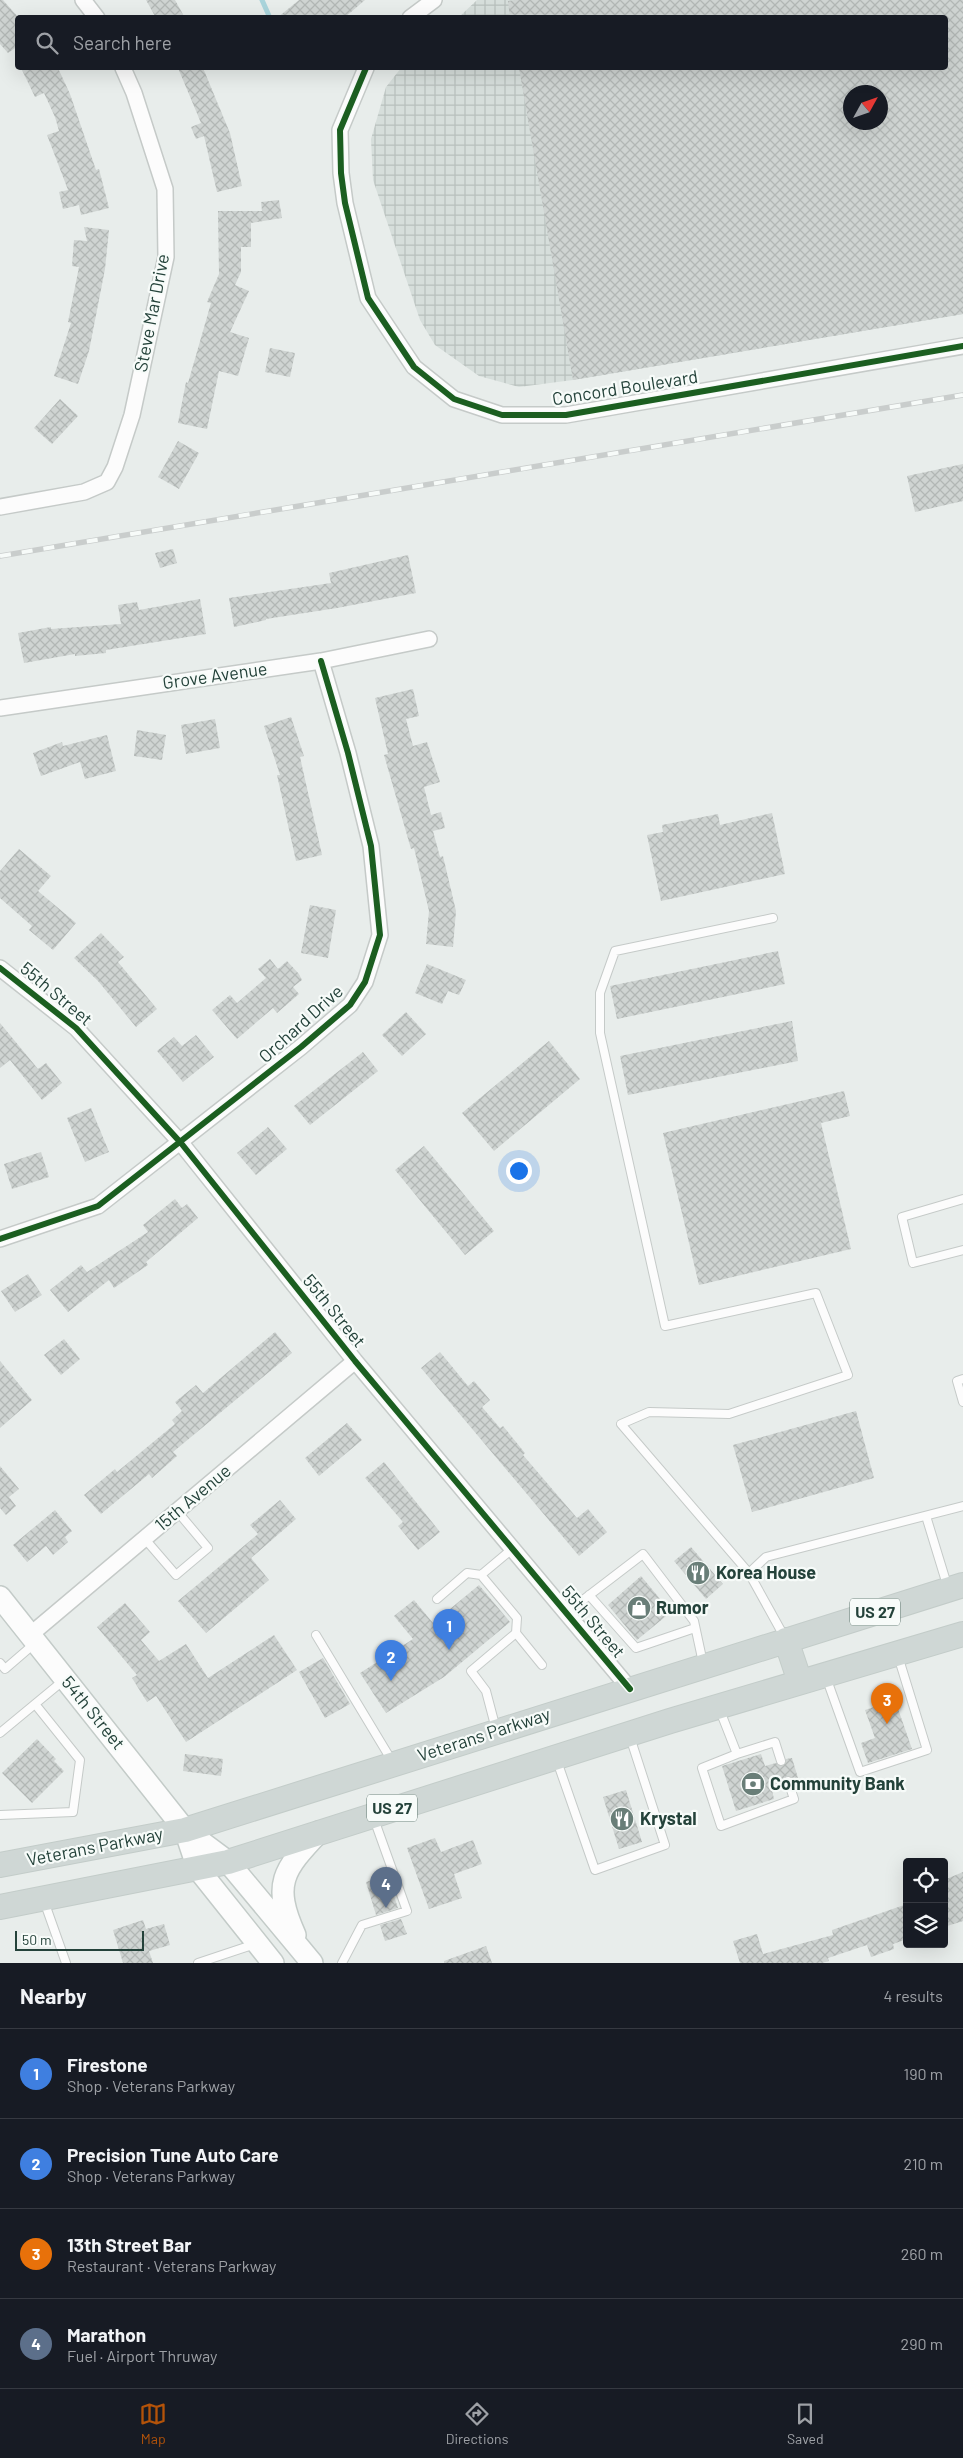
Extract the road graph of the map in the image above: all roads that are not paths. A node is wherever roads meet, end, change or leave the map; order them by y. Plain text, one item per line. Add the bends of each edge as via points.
1 (83, 0) edge
2 (434, 0) edge
3 (95, 15) edge
4 (414, 15) edge
5 (124, 70) edge
6 (365, 70) edge
7 (963, 346) edge
8 (0, 507) edge
9 (429, 639) dead end
10 (321, 661) junction
11 (0, 708) edge
12 (773, 918) dead end
13 (0, 968) edge
14 (181, 1143) junction
15 (963, 1199) edge
16 (0, 1239) edge
17 (963, 1250) edge
18 (354, 1361) junction
19 (963, 1379) edge
20 (963, 1402) edge
21 (963, 1506) edge
22 (177, 1511) junction
23 (926, 1516) junction
24 (144, 1538) junction
25 (512, 1549) junction
26 (749, 1573) junction
27 (481, 1575) junction
28 (956, 1587) edge
29 (589, 1595) junction
30 (0, 1597) edge
31 (437, 1598) dead end
32 (566, 1613) junction
33 (696, 1628) junction
34 (516, 1633) junction
35 (963, 1634) edge
36 (316, 1635) dead end
37 (33, 1638) junction
38 (786, 1640) junction
39 (897, 1654) junction
40 (542, 1665) dead end
41 (704, 1665) junction
42 (2, 1668) edge
43 (826, 1675) junction
44 (66, 1678) junction
45 (800, 1682) junction
46 (630, 1689) junction
47 (36, 1704) junction
48 (718, 1706) junction
49 (496, 1731) junction
50 (0, 1733) edge
51 (629, 1734) junction
52 (737, 1754) junction
53 (556, 1757) junction
54 (781, 1761) dead end
55 (394, 1764) junction
56 (788, 1781) dead end
57 (0, 1815) edge
58 (373, 1815) junction
59 (185, 1830) junction
60 (319, 1832) junction
61 (228, 1862) junction
62 (0, 1865) edge
63 (198, 1869) junction
64 (43, 1900) junction
65 (0, 1907) edge
66 (257, 1943) junction
67 (307, 1957) edge
68 (66, 1963) edge
69 (198, 1963) edge
70 (273, 1963) edge
71 (342, 1963) edge

1 - 3 street
2 - 4 street
5 - 8 street, Steve Mar Drive via 165,189 166,257 132,415 107,482 84,492
6 - 7 street, Concord Boulevard via 340,130 345,203 368,298 414,367 454,399 502,415 566,415
9 - 10 street, Grove Avenue
10 - 11 street, Grove Avenue
10 - 14 street, Orchard Drive via 371,846 380,935 365,982 350,1005
12 - 26 lane via 616,951 600,993 600,1033 665,1326 816,1293 848,1374 729,1414 650,1412 621,1424
13 - 14 street, 55th Street via 76,1028
14 - 16 street, Orchard Drive via 98,1206
14 - 18 street, 55th Street
15 - 17 lane via 902,1217 913,1264
18 - 22 street, 15th Avenue
18 - 25 street, 55th Street
19 - 20 lane via 957,1381
21 - 23 lane
22 - 24 street, 15th Avenue
22 - 24 lane via 208,1548 176,1575
23 - 26 lane via 766,1556
23 - 28 lane
24 - 37 street, 15th Avenue
25 - 27 lane
25 - 32 street, 55th Street
26 - 38 lane
27 - 31 lane via 467,1574
27 - 34 lane via 517,1618
28 - 38 main road, Veterans Parkway / US 27
29 - 32 lane
29 - 33 lane via 636,1648
29 - 33 lane via 643,1554
30 - 37 main road, 54th Street
32 - 46 street, 55th Street
33 - 41 lane
34 - 40 lane
34 - 49 lane via 471,1671 486,1691
35 - 39 main road, US 27
36 - 55 lane
37 - 42 lane
37 - 44 main road, 54th Street
38 - 41 main road, Veterans Parkway / US 27
38 - 45 main road
39 - 43 main road, US 27
39 - 43 lane via 927,1750 860,1772
41 - 46 main road, Veterans Parkway / US 27
43 - 45 main road, US 27
44 - 47 lane
44 - 59 main road, 54th Street
45 - 48 main road, US 27
46 - 49 main road, Veterans Parkway / US 27
47 - 50 lane
47 - 57 lane via 80,1760 73,1812
48 - 51 main road, US 27
48 - 52 lane
49 - 55 main road, Veterans Parkway / US 27
51 - 53 main road, US 27
51 - 53 lane via 665,1845 594,1870
52 - 54 lane via 775,1742
52 - 56 lane via 702,1768 721,1826 794,1799
53 - 58 main road, US 27
55 - 59 main road, Veterans Parkway / US 27
58 - 60 main road, US 27
58 - 71 lane via 407,1911 362,1924
59 - 61 main road
59 - 62 main road, Veterans Parkway / US 27
59 - 63 main road
60 - 61 main road, US 27
60 - 67 main road via 292,1862 283,1881 283,1904
61 - 63 main road, US 27
61 - 67 main road
63 - 64 main road, US 27
63 - 66 main road
64 - 65 main road, US 27
64 - 68 lane
66 - 69 lane
66 - 70 main road

